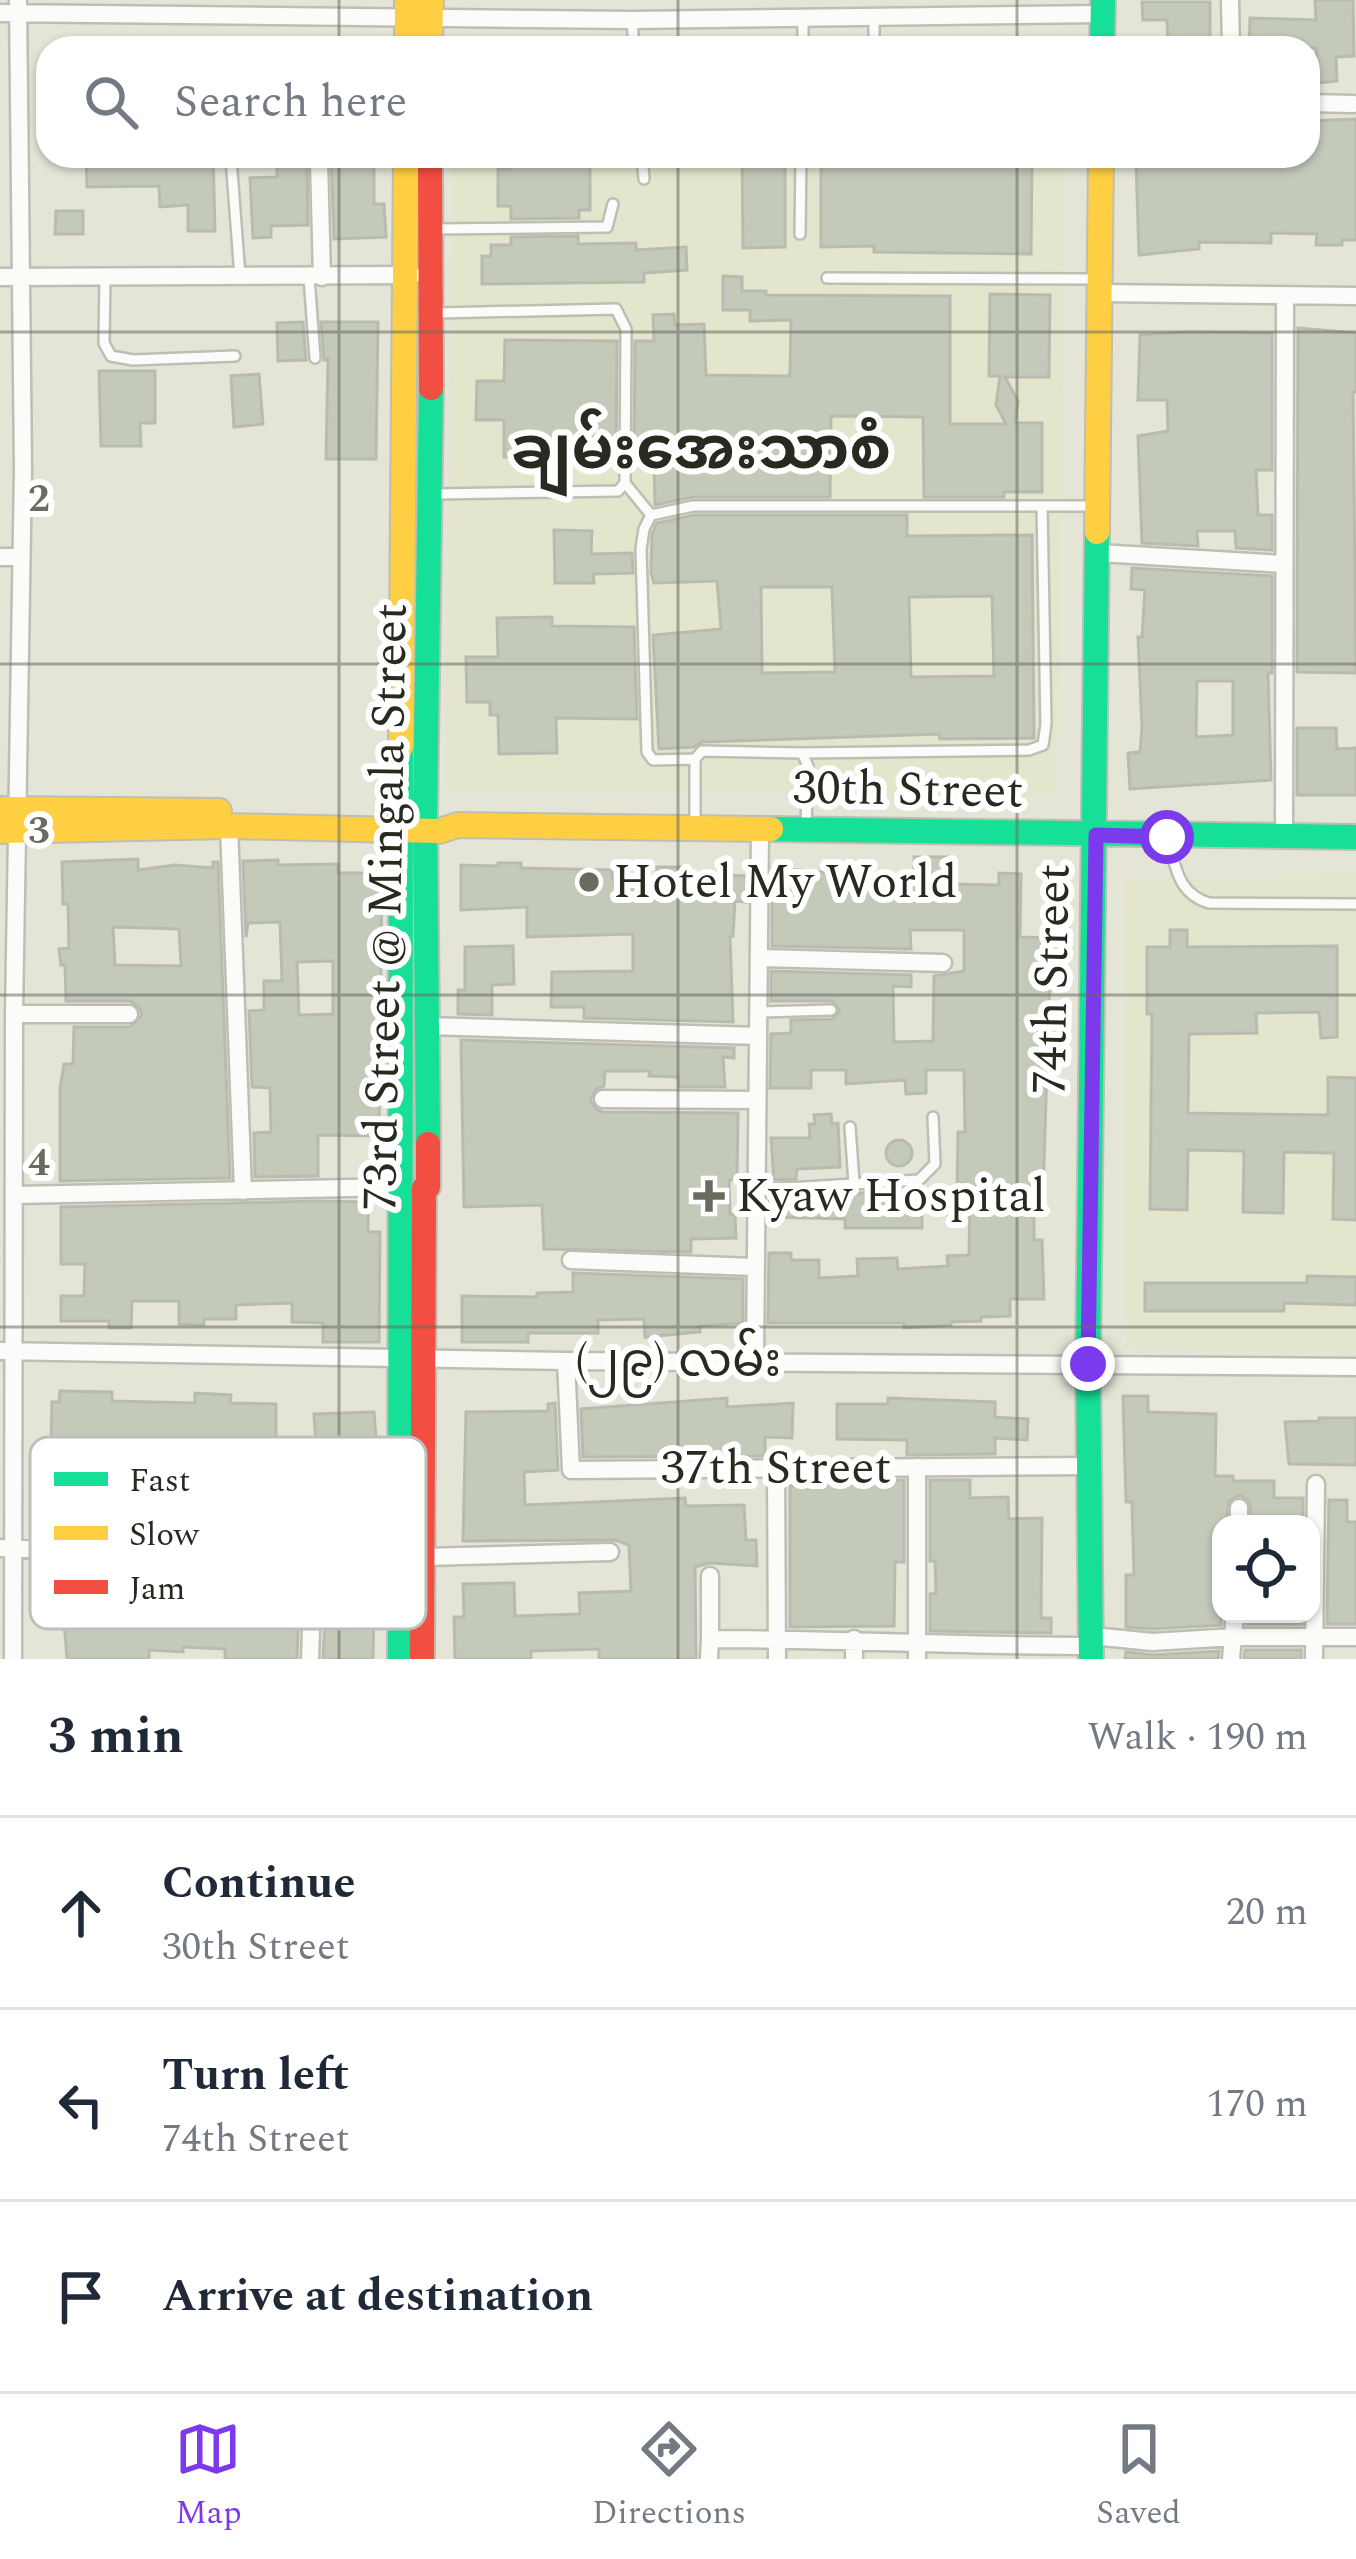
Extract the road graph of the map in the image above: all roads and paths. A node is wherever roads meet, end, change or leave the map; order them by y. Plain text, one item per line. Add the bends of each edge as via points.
1 (1230, 0) edge
2 (1103, 7) edge
3 (12, 8) edge
4 (419, 9) edge
5 (874, 18) junction
6 (803, 19) junction
7 (632, 20) junction
8 (633, 36) edge
9 (803, 36) edge
10 (874, 36) edge
11 (1231, 36) edge
12 (1320, 103) edge
13 (1353, 104) dead end
14 (232, 168) edge
15 (320, 168) edge
16 (407, 168) edge
17 (430, 168) edge
18 (643, 168) edge
19 (801, 168) edge
20 (1102, 168) edge
21 (644, 179) dead end
22 (613, 204) dead end
23 (430, 229) junction
24 (800, 234) dead end
25 (417, 275) junction
26 (105, 276) junction
27 (0, 277) edge
28 (20, 277) junction
29 (240, 277) junction
30 (315, 277) junction
31 (827, 278) dead end
32 (1101, 286) junction
33 (1285, 295) junction
34 (1356, 296) edge
35 (429, 313) junction
36 (235, 356) dead end
37 (315, 358) dead end
38 (625, 483) junction
39 (432, 494) junction
40 (1042, 506) junction
41 (1098, 506) junction
42 (651, 515) junction
43 (1098, 553) junction
44 (0, 557) edge
45 (21, 557) junction
46 (1284, 564) junction
47 (802, 753) junction
48 (694, 759) junction
49 (9, 820) edge
50 (413, 823) junction
51 (230, 826) junction
52 (695, 828) junction
53 (760, 829) junction
54 (806, 830) junction
55 (1096, 835) junction
56 (1356, 836) edge
57 (1167, 837) junction
58 (1284, 837) junction
59 (1356, 904) edge
60 (759, 958) junction
61 (943, 963) dead end
62 (10, 1007) edge
63 (831, 1010) dead end
64 (758, 1012) junction
65 (129, 1014) dead end
66 (427, 1026) junction
67 (758, 1036) junction
68 (603, 1099) dead end
69 (756, 1100) junction
70 (933, 1117) dead end
71 (850, 1127) dead end
72 (10, 1182) edge
73 (854, 1183) junction
74 (398, 1187) junction
75 (756, 1190) junction
76 (243, 1191) junction
77 (571, 1260) dead end
78 (754, 1267) junction
79 (8, 1351) edge
80 (414, 1356) junction
81 (755, 1360) junction
82 (566, 1361) junction
83 (1088, 1364) junction
84 (1356, 1367) edge
85 (410, 1437) edge
86 (418, 1437) edge
87 (917, 1466) junction
88 (1090, 1466) junction
89 (776, 1468) junction
90 (1316, 1484) dead end
91 (7, 1548) edge
92 (610, 1552) dead end
93 (426, 1557) edge
94 (710, 1576) dead end
95 (1235, 1623) edge
96 (312, 1629) edge
97 (401, 1629) edge
98 (423, 1629) edge
99 (1234, 1636) junction
100 (1356, 1637) edge
101 (1315, 1638) junction
102 (710, 1639) junction
103 (778, 1639) junction
104 (854, 1640) junction
105 (1092, 1647) edge
106 (916, 1652) edge
107 (13, 1659) edge
108 (310, 1659) edge
109 (400, 1659) edge
110 (422, 1659) edge
111 (709, 1659) edge
112 (777, 1659) edge
113 (854, 1659) edge
114 (1231, 1659) edge
115 (1314, 1659) edge

1 - 11 street
2 - 5 street
3 - 4 street
3 - 28 street
4 - 7 street
5 - 6 street
5 - 10 lane
6 - 7 street
6 - 9 lane
7 - 8 lane
12 - 13 street
14 - 29 lane
15 - 30 street
16 - 25 main road, 73rd Street @ Mingala Street
17 - 23 main road, 73rd Street @ Mingala Street
18 - 21 lane
19 - 24 lane
20 - 32 main road, 74th Street
22 - 23 lane via 607,227
23 - 25 main road, 73rd Street @ Mingala Street
25 - 30 street
25 - 35 main road, 73rd Street @ Mingala Street
25 - 50 main road, 73rd Street @ Mingala Street
26 - 28 street
26 - 29 street
26 - 36 lane via 104,344 111,356
27 - 28 street
28 - 45 street
29 - 30 street
30 - 37 lane
31 - 32 lane
32 - 33 street
32 - 41 main road, 74th Street
33 - 34 street
33 - 46 street
35 - 38 lane via 616,309 626,329
35 - 39 main road, 73rd Street @ Mingala Street
38 - 39 lane via 619,491
38 - 42 lane
39 - 50 main road, 73rd Street @ Mingala Street
40 - 41 lane
40 - 42 lane via 693,506
40 - 47 lane via 1043,745
41 - 43 main road, 74th Street
42 - 48 lane via 641,549 647,752 653,760
43 - 46 street
43 - 55 main road, 74th Street
44 - 45 street
45 - 49 street
46 - 58 street
47 - 48 lane via 702,751
47 - 54 lane
48 - 52 lane
49 - 50 main road, 30th Street
49 - 51 main road, 30th Street
49 - 62 street
50 - 51 main road, 30th Street
50 - 52 main road, 30th Street
50 - 66 main road, 73rd Street @ Mingala Street
50 - 74 main road, 73rd Street @ Mingala Street
51 - 76 street
52 - 53 main road, 30th Street
53 - 54 main road, 30th Street
53 - 60 street
54 - 55 main road, 30th Street
55 - 57 main road, 30th Street
55 - 83 main road, 74th Street
56 - 58 main road, 30th Street
57 - 58 main road, 30th Street
57 - 59 lane via 1194,899
60 - 61 street
60 - 64 street
62 - 65 street
62 - 72 street
63 - 64 lane
64 - 67 street
66 - 67 street
66 - 80 main road, 73rd Street @ Mingala Street
67 - 69 street
68 - 69 street
69 - 75 street
70 - 73 lane via 929,1174 906,1183
71 - 73 lane
72 - 76 street
72 - 79 street
73 - 75 lane
74 - 76 street
74 - 80 main road, 73rd Street @ Mingala Street
75 - 78 street
77 - 78 street
78 - 81 street
79 - 80 street, (၂၉) လမ်း
79 - 91 street
80 - 82 street, (၂၉) လမ်း
80 - 85 main road, 73rd Street @ Mingala Street
80 - 86 main road, 73rd Street @ Mingala Street
81 - 82 street, (၂၉) လမ်း
81 - 83 street, (၂၉) လမ်း
82 - 89 street, 37th Street via 571,1470
83 - 84 street, (၂၉) လမ်း
83 - 88 main road, 74th Street
87 - 88 street, 37th Street
87 - 89 street, 37th Street
87 - 106 street
88 - 105 main road, 74th Street
89 - 103 street
90 - 101 street
91 - 107 street
92 - 93 street
94 - 102 street
95 - 99 street
96 - 108 street
97 - 109 main road, 73rd Street @ Mingala Street
98 - 110 main road, 73rd Street @ Mingala Street
99 - 101 street
99 - 105 street
99 - 114 street
100 - 101 street
101 - 115 street
102 - 103 street
102 - 111 street
103 - 104 street
103 - 112 street
104 - 106 street
104 - 113 street
105 - 106 street

